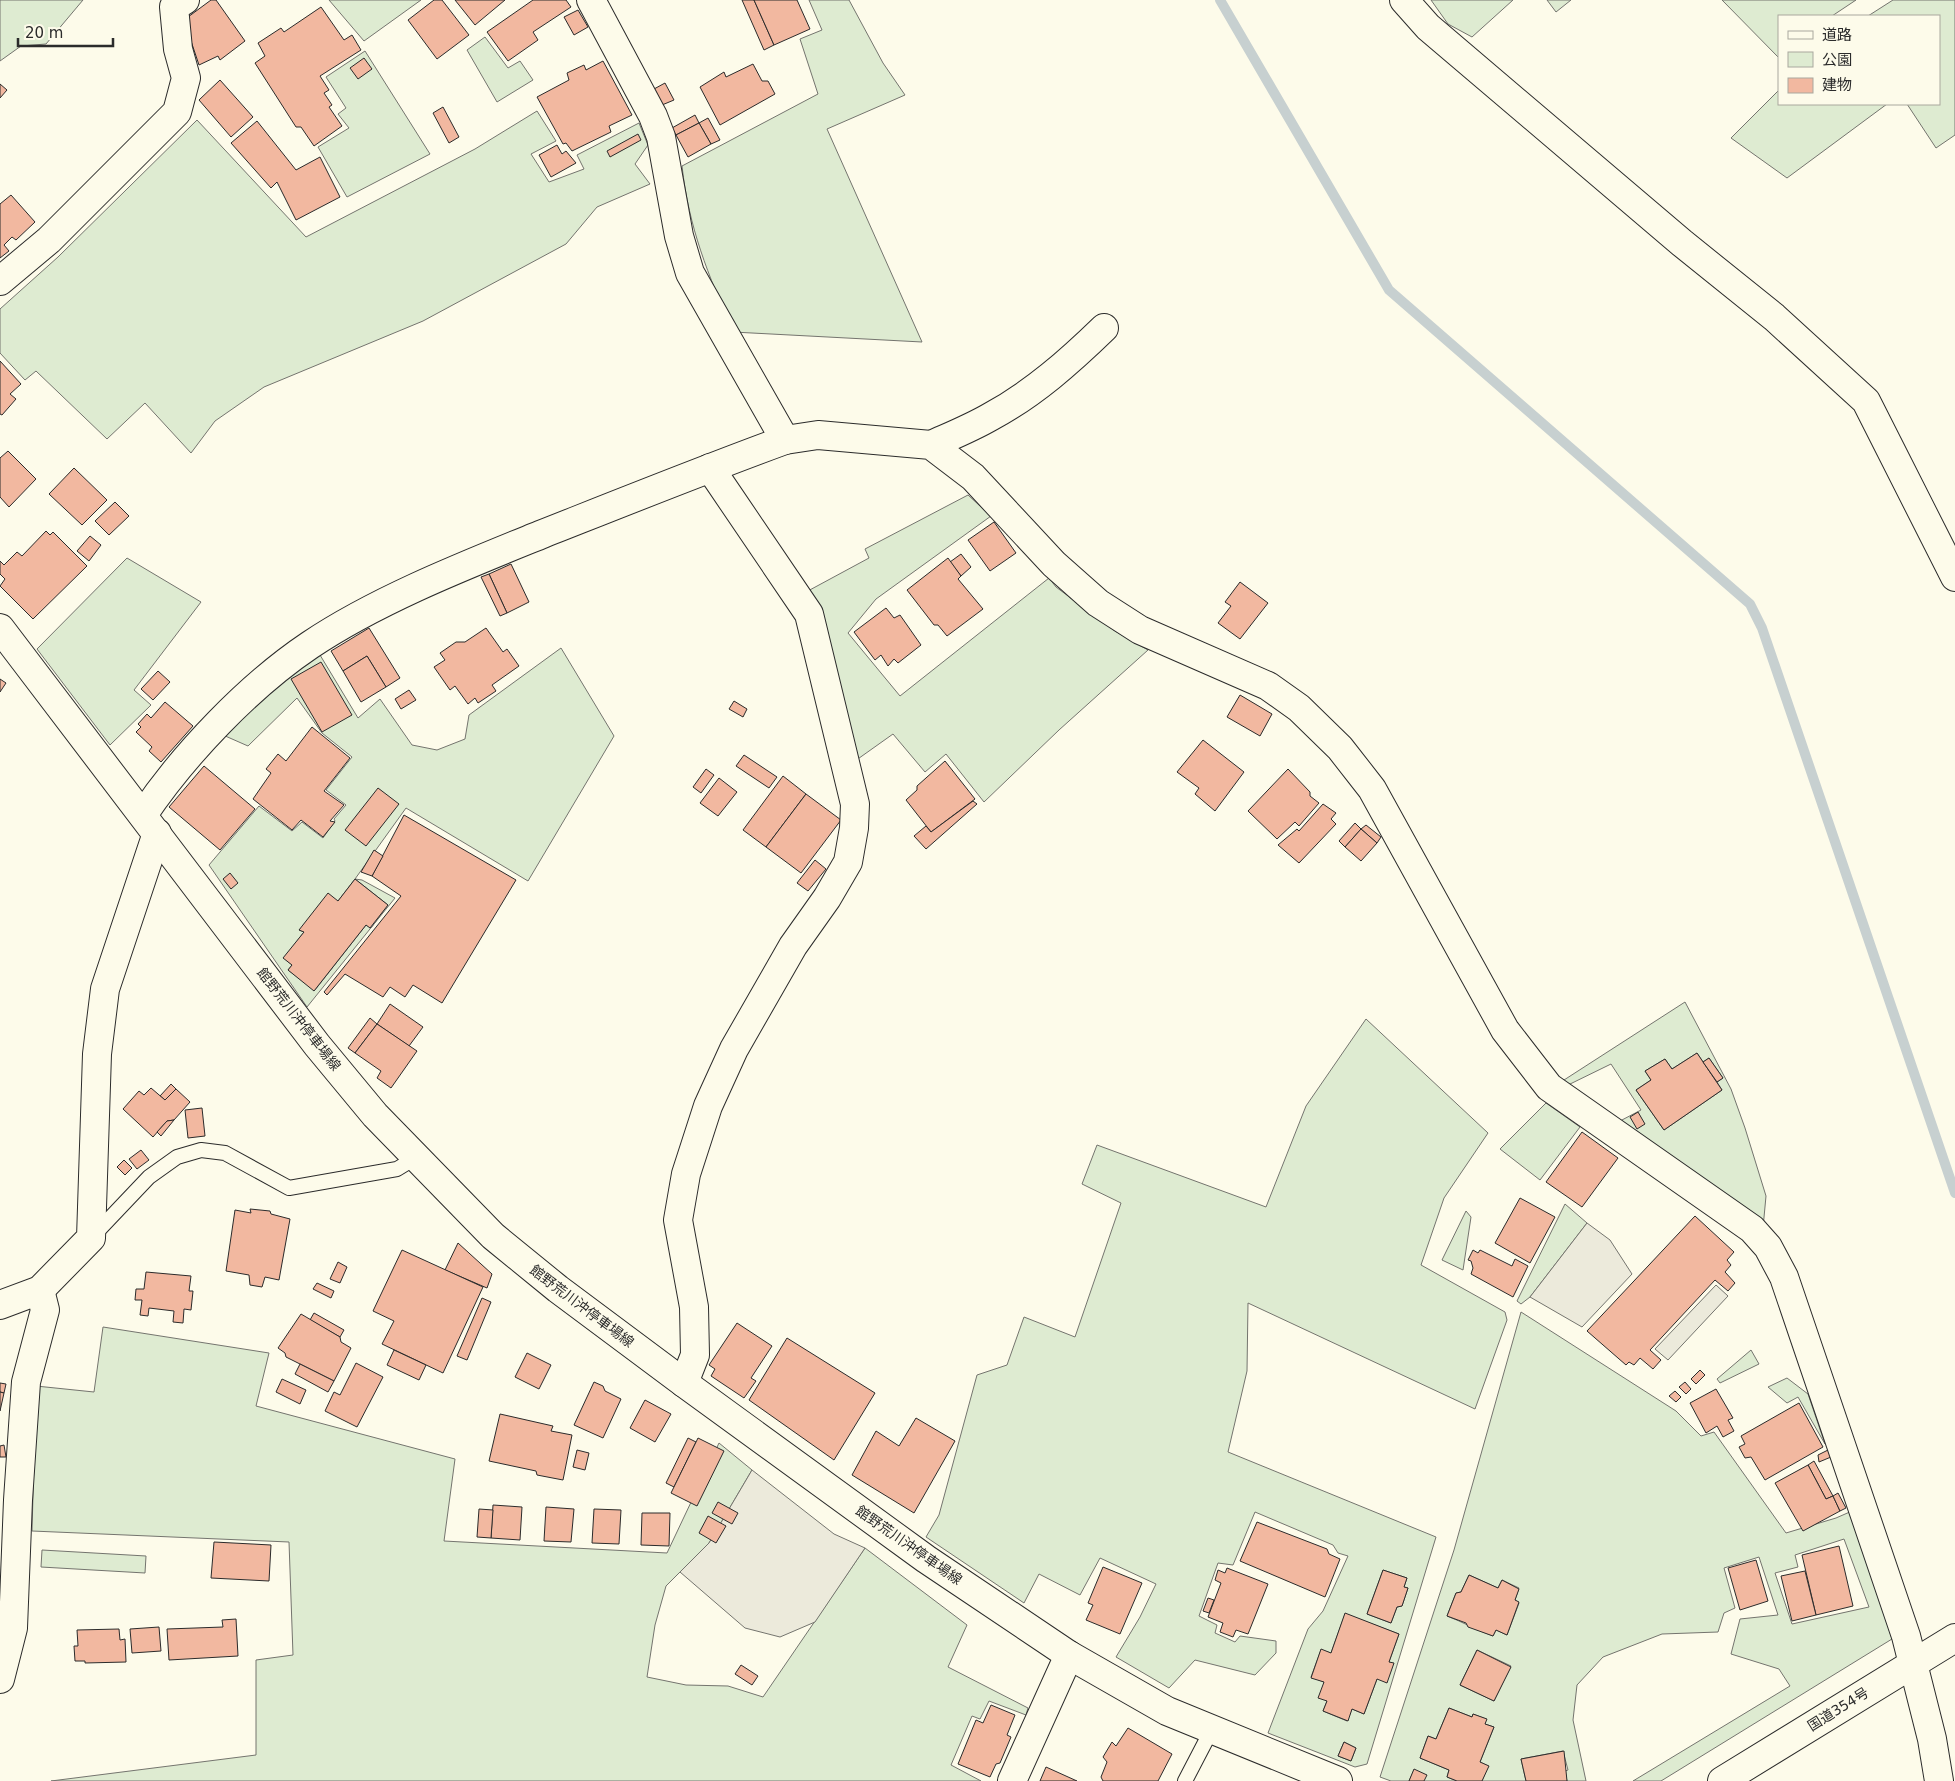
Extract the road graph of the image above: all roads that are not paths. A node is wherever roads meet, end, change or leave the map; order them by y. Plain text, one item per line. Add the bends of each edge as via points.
1 (185, 0) edge
2 (591, 0) edge
3 (1404, 0) edge
4 (0, 281) edge
5 (1104, 328) dead end
6 (785, 440) junction
7 (931, 445) junction
8 (710, 468) junction
9 (1955, 577) edge
10 (1, 631) edge
11 (150, 824) junction
12 (415, 1158) junction
13 (90, 1238) junction
14 (40, 1290) junction
15 (0, 1305) edge
16 (684, 1384) junction
17 (1955, 1638) edge
18 (1068, 1655) junction
19 (1912, 1663) junction
20 (0, 1679) edge
21 (1211, 1731) junction
22 (1012, 1781) edge
23 (1185, 1781) edge
24 (1338, 1781) edge
25 (1722, 1781) edge
26 (1939, 1781) edge

1 - 4 main road via 174,7 178,49 186,78 178,112 49,240
2 - 6 main road via 661,137 670,196 690,273
3 - 9 main road via 1428,27 1774,317 1866,401
5 - 7 main road via 1036,388 991,417
6 - 7 main road via 818,435
6 - 8 main road
7 - 19 main road via 973,477 1054,564 1098,603 1140,630 1268,686 1300,708 1340,748 1372,789 1505,1030 1549,1087 1744,1224 1768,1247 1788,1287 1906,1636
8 - 11 main road via 478,560 367,612 311,644 266,677 218,725 161,790
8 - 16 main road via 809,614 855,804 848,862 793,946 734,1049 708,1106 686,1174 678,1220 694,1307 695,1355
10 - 11 main road, 館野荒川沖停車場線
11 - 12 main road, 館野荒川沖停車場線 via 318,1045
11 - 13 main road via 105,989 97,1054
12 - 13 lane via 397,1169 289,1188 225,1154 201,1150 177,1157 149,1177
12 - 16 main road, 館野荒川沖停車場線 via 493,1236
13 - 14 main road
14 - 15 main road
14 - 20 main road via 45,1310 26,1382 13,1628
16 - 18 main road, 館野荒川沖停車場線 via 926,1559
17 - 19 main road, 国道354号
18 - 21 main road, 館野荒川沖停車場線 via 1167,1711
18 - 22 main road
19 - 25 main road, 国道354号
19 - 26 main road via 1932,1739
21 - 23 lane
21 - 24 main road, 館野荒川沖停車場線

